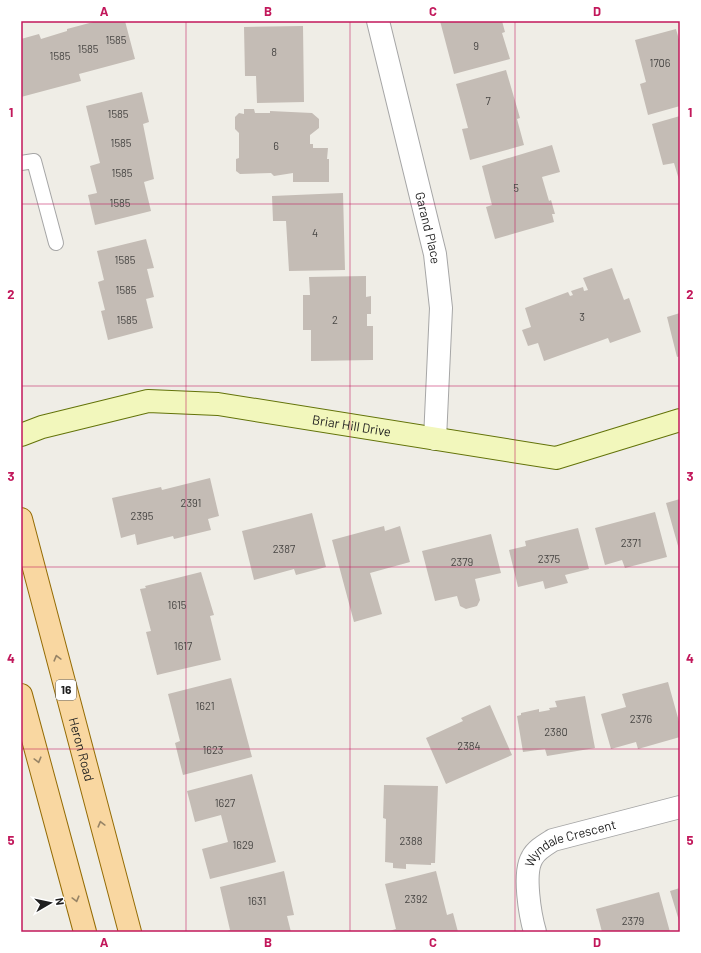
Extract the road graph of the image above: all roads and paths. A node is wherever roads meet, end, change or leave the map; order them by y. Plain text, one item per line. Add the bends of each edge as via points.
1 (378, 21) edge
2 (21, 163) edge
3 (56, 243) dead end
4 (680, 420) edge
5 (21, 435) edge
6 (435, 439) junction
7 (21, 519) edge
8 (21, 695) edge
9 (680, 807) edge
10 (85, 932) edge
11 (130, 932) edge
12 (535, 932) edge

1 - 6 street, Garand Place via 435,254 441,308
2 - 3 lane via 34,160
4 - 6 street, Briar Hill Drive via 556,458
5 - 6 street, Briar Hill Drive via 42,427 148,401 218,404
11 -> 7 main road, Heron Road / 16
8 -> 10 main road
9 - 12 street, Wyndale Crescent via 553,840 538,850 528,865

